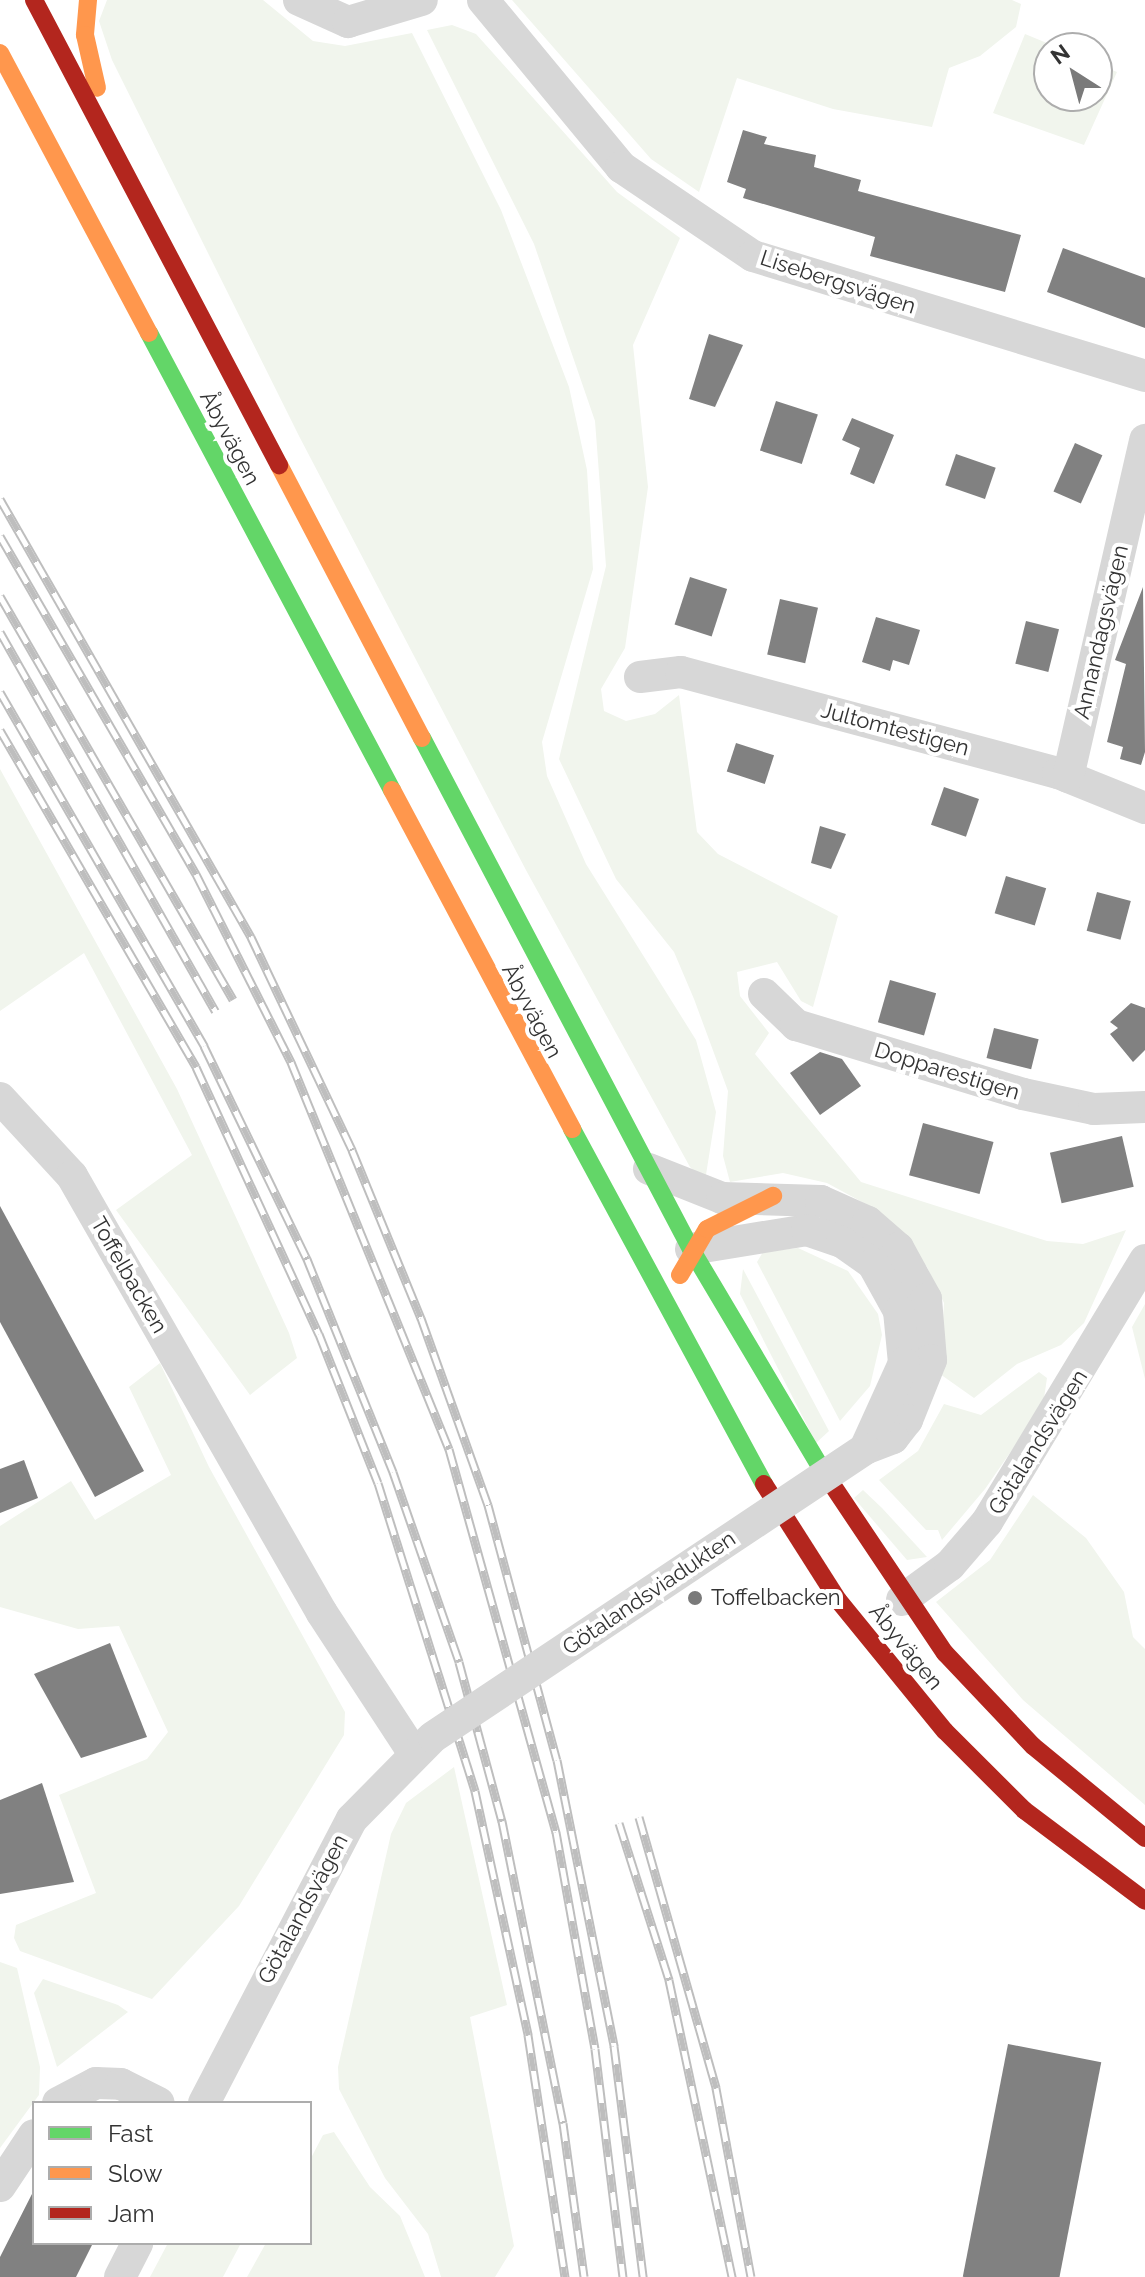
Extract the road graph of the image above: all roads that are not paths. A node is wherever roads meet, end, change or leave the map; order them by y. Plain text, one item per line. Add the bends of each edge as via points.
1 (34, 0) edge
2 (88, 0) edge
3 (299, 0) edge
4 (422, 0) edge
5 (483, 0) edge
6 (2, 44) edge
7 (110, 141) junction
8 (1145, 376) edge
9 (1145, 440) edge
10 (640, 677) dead end
11 (1068, 777) junction
12 (1145, 808) edge
13 (764, 994) dead end
14 (0, 1098) edge
15 (1145, 1107) edge
16 (577, 1147) junction
17 (649, 1169) junction
18 (773, 1196) junction
19 (669, 1239) junction
20 (1145, 1260) edge
21 (680, 1340) junction
22 (865, 1449) junction
23 (821, 1573) junction
24 (863, 1600) dead end
25 (895, 1602) junction
26 (423, 1745) junction
27 (1145, 1838) edge
28 (1145, 1901) edge
29 (62, 2101) edge
30 (155, 2101) edge
31 (205, 2101) edge
32 (32, 2138) edge
33 (0, 2186) edge
34 (136, 2245) edge
35 (120, 2277) edge

1 - 7 street, Åbyvägen
2 - 7 street via 85,35
3 - 4 street via 348,22
5 - 8 street, Lisebergsvägen via 621,167 753,256
6 - 16 street, Åbyvägen
7 - 17 street, Åbyvägen
9 - 11 street, Annandagsvägen
10 - 11 street, Jultomtestigen via 681,672
11 - 12 street, Jultomtestigen
13 - 15 street, Dopparestigen via 796,1025 1023,1094 1094,1109
14 - 26 street, Toffelbacken via 72,1176 322,1613
16 - 19 street
16 - 21 street, Åbyvägen
17 - 18 street, Götalandsviadukten via 722,1198
17 - 19 street, Åbyvägen
18 - 19 street
18 - 22 street, Götalandsviadukten via 821,1201 868,1222 898,1248 926,1299 932,1339 923,1390 893,1438
19 - 21 street
19 - 22 street via 807,1230 842,1242 873,1264 899,1311 904,1363
19 - 25 street, Åbyvägen
20 - 25 street, Götalandsvägen via 987,1522 950,1565
21 - 23 street, Åbyvägen
22 - 26 street, Götalandsviadukten, bridge
23 - 24 street
23 - 28 street, Åbyvägen via 945,1731 1024,1810
25 - 27 street, Åbyvägen via 1033,1746
26 - 31 street, Götalandsvägen via 352,1819
29 - 30 street via 96,2083 121,2084
32 - 33 street
34 - 35 street

